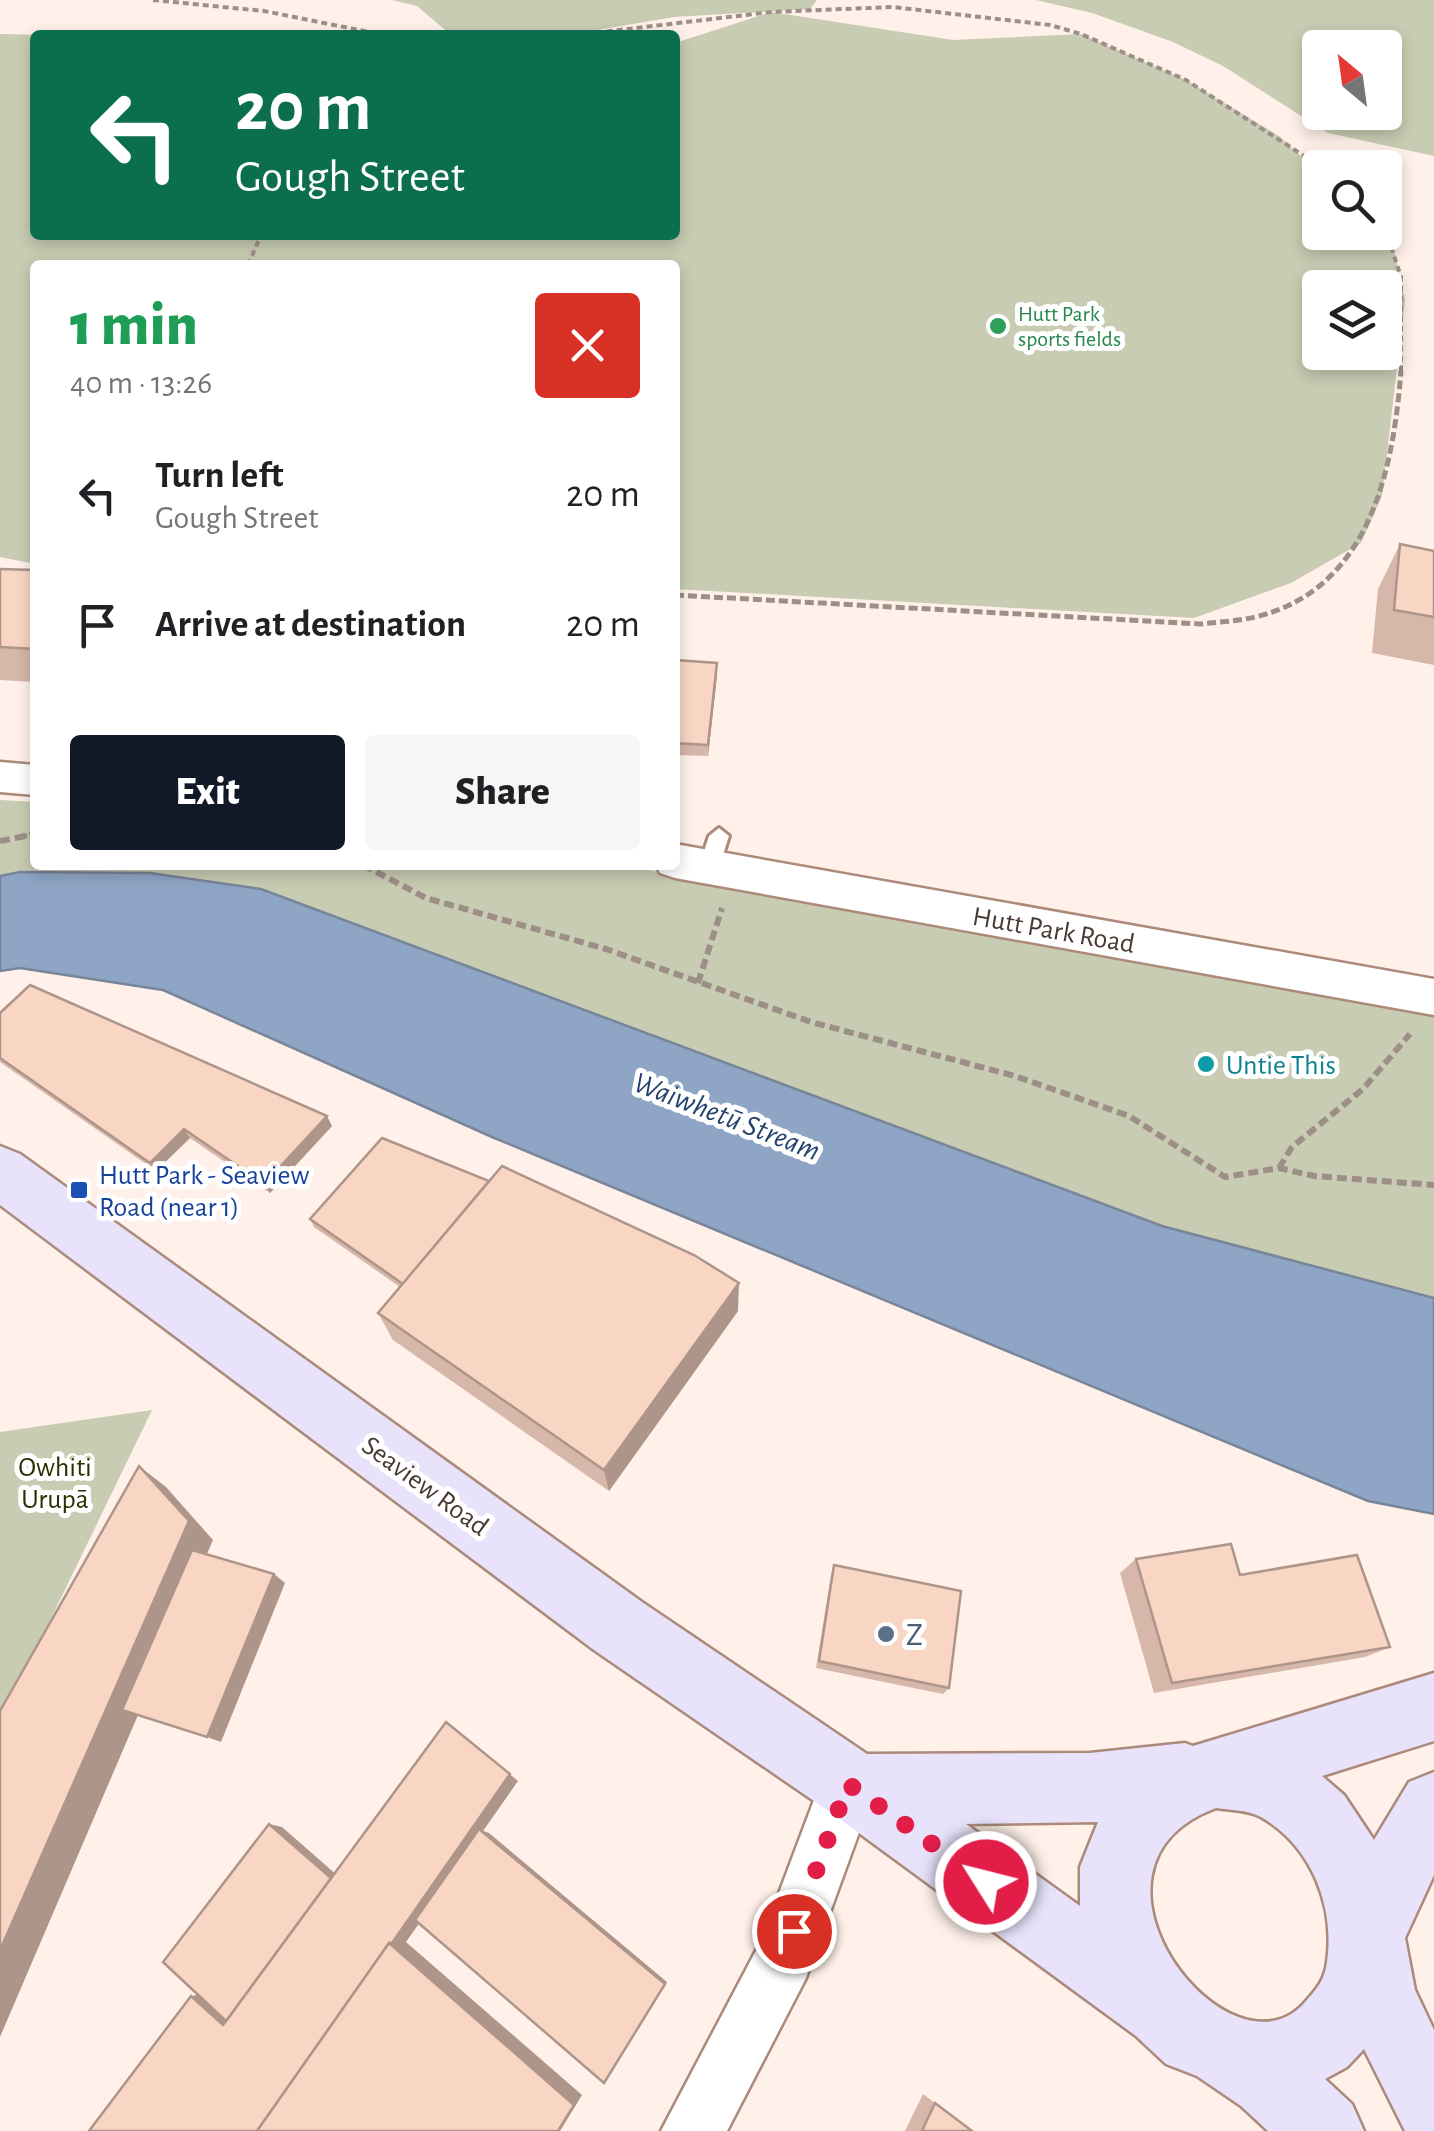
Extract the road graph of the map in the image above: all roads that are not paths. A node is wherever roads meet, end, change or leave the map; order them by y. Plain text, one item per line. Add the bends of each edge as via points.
1 (0, 777) edge
2 (30, 780) edge
3 (709, 859) edge
4 (1426, 1010) edge
5 (0, 1172) edge
6 (1434, 1707) edge
7 (1200, 1775) junction
8 (853, 1786) junction
9 (1434, 1807) edge
10 (1368, 1938) junction
11 (1158, 2008) junction
12 (1225, 2053) junction
13 (1434, 2107) edge
14 (694, 2131) edge
15 (1324, 2131) edge

1 - 2 street
3 - 4 street, Hutt Park Road
5 - 8 main road, Seaview Road via 618,1626
6 - 7 main road
7 - 8 main road via 1090,1788
7 - 10 main road via 1255,1778 1294,1797 1326,1828 1351,1868
7 - 11 main road via 1154,1797 1134,1818 1118,1852 1118,1933
8 - 11 main road, Seaview Road
8 - 14 street via 785,1957
9 - 10 main road
10 - 12 main road via 1357,1994 1319,2042 1262,2061
10 - 13 main road via 1378,1992
11 - 12 main road via 1190,2036
12 - 15 main road via 1268,2079

